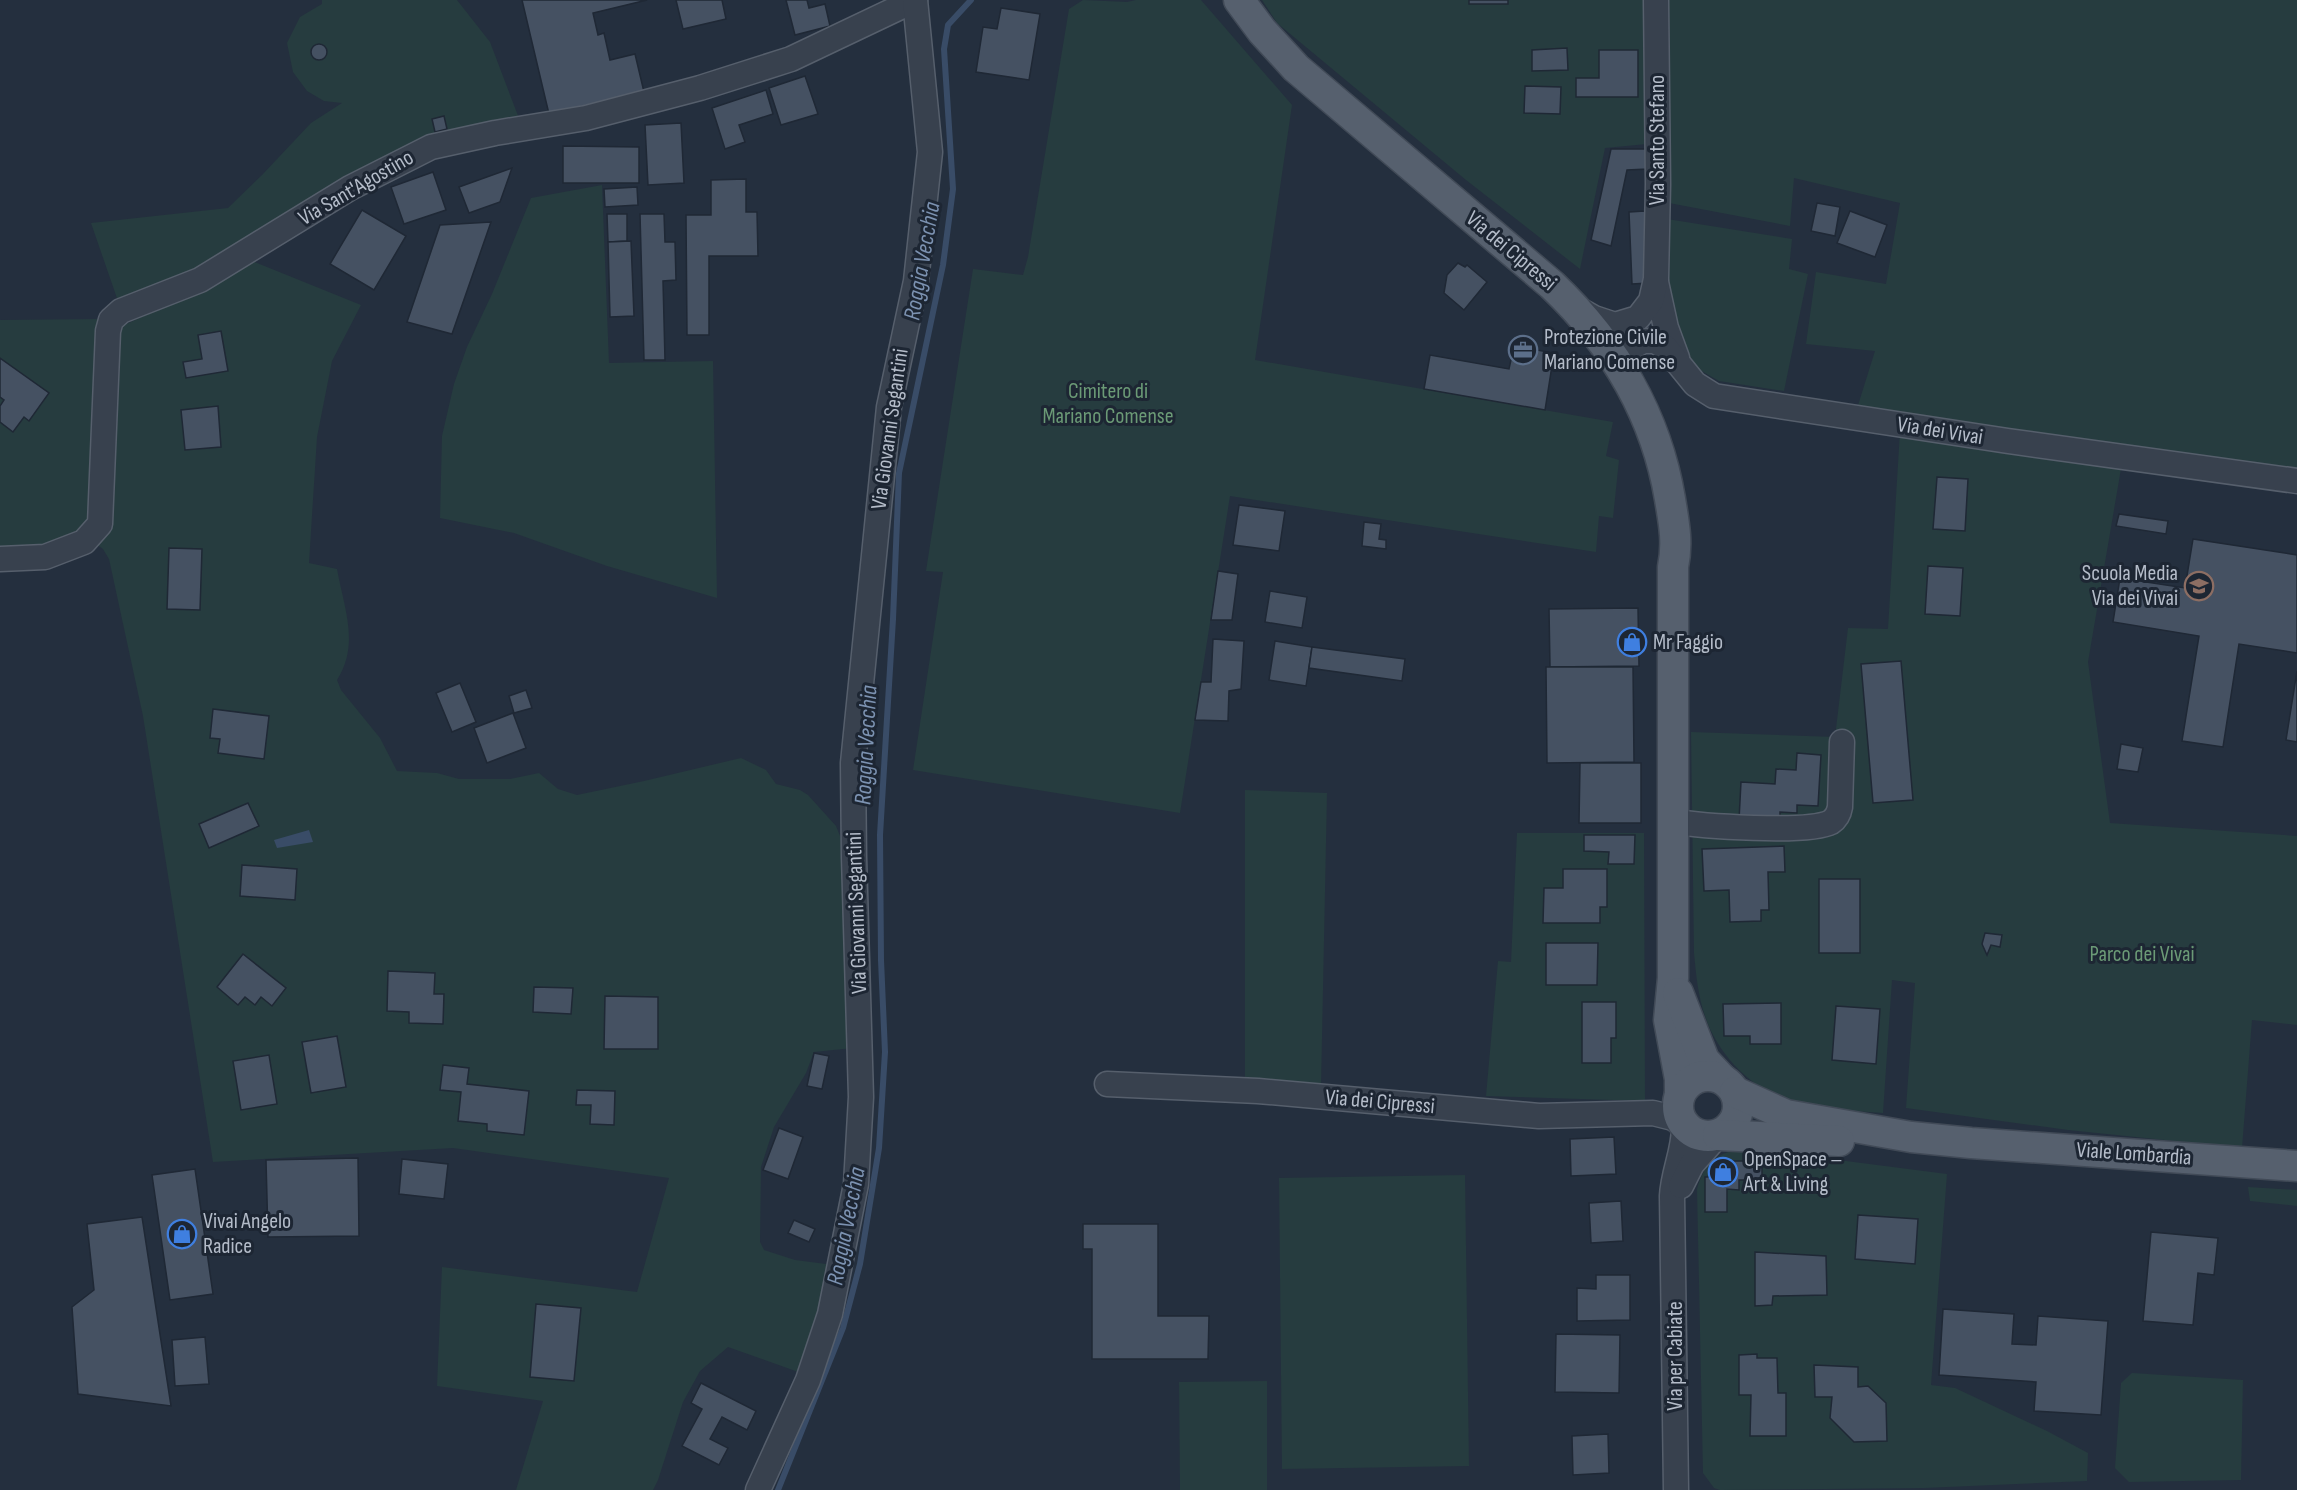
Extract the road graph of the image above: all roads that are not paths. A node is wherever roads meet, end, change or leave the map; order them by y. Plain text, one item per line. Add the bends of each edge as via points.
1 (915, 0) edge
2 (1229, 0) edge
3 (1239, 0) edge
4 (1656, 0) edge
5 (1656, 279) junction
6 (1577, 309) junction
7 (1680, 367) junction
8 (1623, 370) junction
9 (2297, 481) edge
10 (0, 559) edge
11 (1672, 567) junction
12 (1842, 742) dead end
13 (1672, 821) junction
14 (1673, 978) junction
15 (1107, 1084) dead end
16 (1728, 1085) junction
17 (1674, 1108) junction
18 (1718, 1135) junction
19 (1971, 1143) junction
20 (2297, 1166) edge
21 (1674, 1221) junction
22 (758, 1490) edge
23 (1676, 1490) edge

1 - 10 street, Via Sant'Agostino via 791,59 721,81 586,118 431,147 350,188 200,280 121,311 111,320 108,331 100,524 84,542 45,557
1 - 22 street, Via Giovanni Segantini via 930,152 915,281 889,407 853,763 861,1098 856,1184 827,1325 808,1380
2 - 11 main road, Via dei Cipressi via 1256,36 1303,86 1539,290 1580,333 1613,377 1647,447
3 - 6 main road, Via dei Cipressi via 1296,68
4 - 5 street, Via Santo Stefano via 1659,184
5 - 6 street, Via Santo Stefano via 1646,310 1627,323 1605,322
5 - 7 street, Via Santo Stefano via 1666,328
6 - 8 main road, Via dei Cipressi
7 - 8 street, Via dei Vivai via 1655,340 1634,346 1625,355
7 - 9 street, Via dei Vivai via 1695,384 1714,396
8 - 11 main road, Via dei Cipressi via 1642,406 1667,480 1676,540
11 - 13 main road, Via dei Cipressi
12 - 13 street via 1840,807 1830,822 1812,826 1731,827
13 - 14 main road, Via dei Cipressi
14 - 16 main road, Via dei Cipressi via 1704,1060
14 - 17 main road, Via dei Cipressi via 1669,1020 1680,1079
15 - 17 street, Via dei Cipressi via 1258,1091 1539,1116
16 - 17 main road via 1710,1075 1701,1076 1688,1083
16 - 18 main road via 1738,1103 1737,1115 1731,1126
16 - 19 main road, Viale Lombardia via 1766,1108 1792,1116
17 - 18 main road via 1695,1134
17 - 21 street via 1684,1137 1673,1180
18 - 19 main road, Viale Lombardia
18 - 21 street via 1688,1171
19 - 20 main road, Viale Lombardia
21 - 23 street, Via per Cabiate

